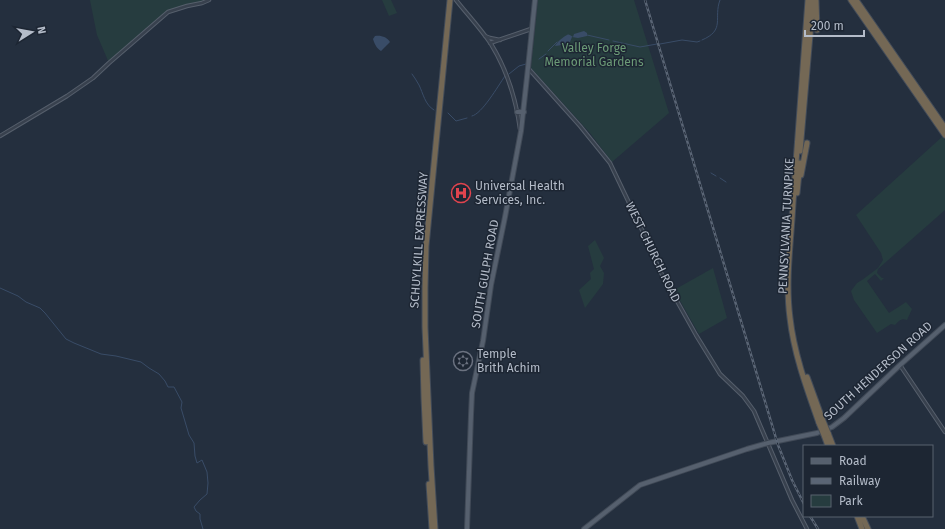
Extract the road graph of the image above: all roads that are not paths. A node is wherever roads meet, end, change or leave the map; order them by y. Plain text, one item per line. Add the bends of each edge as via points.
1 (209, 0) edge
2 (446, 0) edge
3 (450, 0) edge
4 (456, 0) edge
5 (535, 0) edge
6 (808, 0) edge
7 (815, 0) edge
8 (851, 0) edge
9 (856, 0) edge
10 (532, 29) junction
11 (817, 30) dead end
12 (485, 36) junction
13 (500, 40) junction
14 (490, 43) junction
15 (528, 68) junction
16 (518, 112) junction
17 (524, 112) junction
18 (945, 128) edge
19 (520, 131) junction
20 (945, 135) edge
21 (0, 136) edge
22 (807, 143) dead end
23 (797, 200) junction
24 (945, 325) edge
25 (900, 365) junction
26 (821, 422) junction
27 (945, 432) edge
28 (826, 434) junction
29 (768, 443) junction
30 (828, 445) edge
31 (833, 445) edge
32 (858, 517) edge
33 (862, 517) edge
34 (435, 528) edge
35 (865, 528) edge
36 (466, 529) edge
37 (584, 529) edge
38 (807, 529) edge

1 - 21 street via 168,12 93,78
2 - 34 highway, SCHUYLKILL EXPRESSWAY via 421,285 424,398
3 - 34 highway, SCHUYLKILL EXPRESSWAY via 426,246 425,281 424,327
4 - 12 street
5 - 10 main road, SOUTH GULPH ROAD
6 - 26 highway, PENNSYLVANIA TURNPIKE via 788,295 790,320 800,369
7 - 11 highway
7 - 23 highway, PENNSYLVANIA TURNPIKE
8 - 20 highway
9 - 18 highway
10 - 13 street
10 - 15 main road, SOUTH GULPH ROAD
12 - 13 street
12 - 14 street
13 - 14 street
14 - 16 street via 505,70
15 - 17 main road, SOUTH GULPH ROAD
15 - 29 street, WEST CHURCH ROAD via 610,163 671,291 717,370 751,407
16 - 17 main road
16 - 19 street
17 - 19 main road, SOUTH GULPH ROAD
19 - 36 main road, SOUTH GULPH ROAD via 472,393
22 - 23 highway
23 - 26 highway, PENNSYLVANIA TURNPIKE via 791,287 793,314 802,363
24 - 25 main road, SOUTH HENDERSON ROAD
25 - 27 street
25 - 29 main road, SOUTH HENDERSON ROAD via 832,427 817,433
26 - 28 highway, PENNSYLVANIA TURNPIKE, bridge
28 - 30 highway, PENNSYLVANIA TURNPIKE
28 - 31 highway, PENNSYLVANIA TURNPIKE
29 - 37 main road, SOUTH HENDERSON ROAD via 640,485
29 - 38 street, WEST CHURCH ROAD
32 - 35 highway
33 - 35 highway

